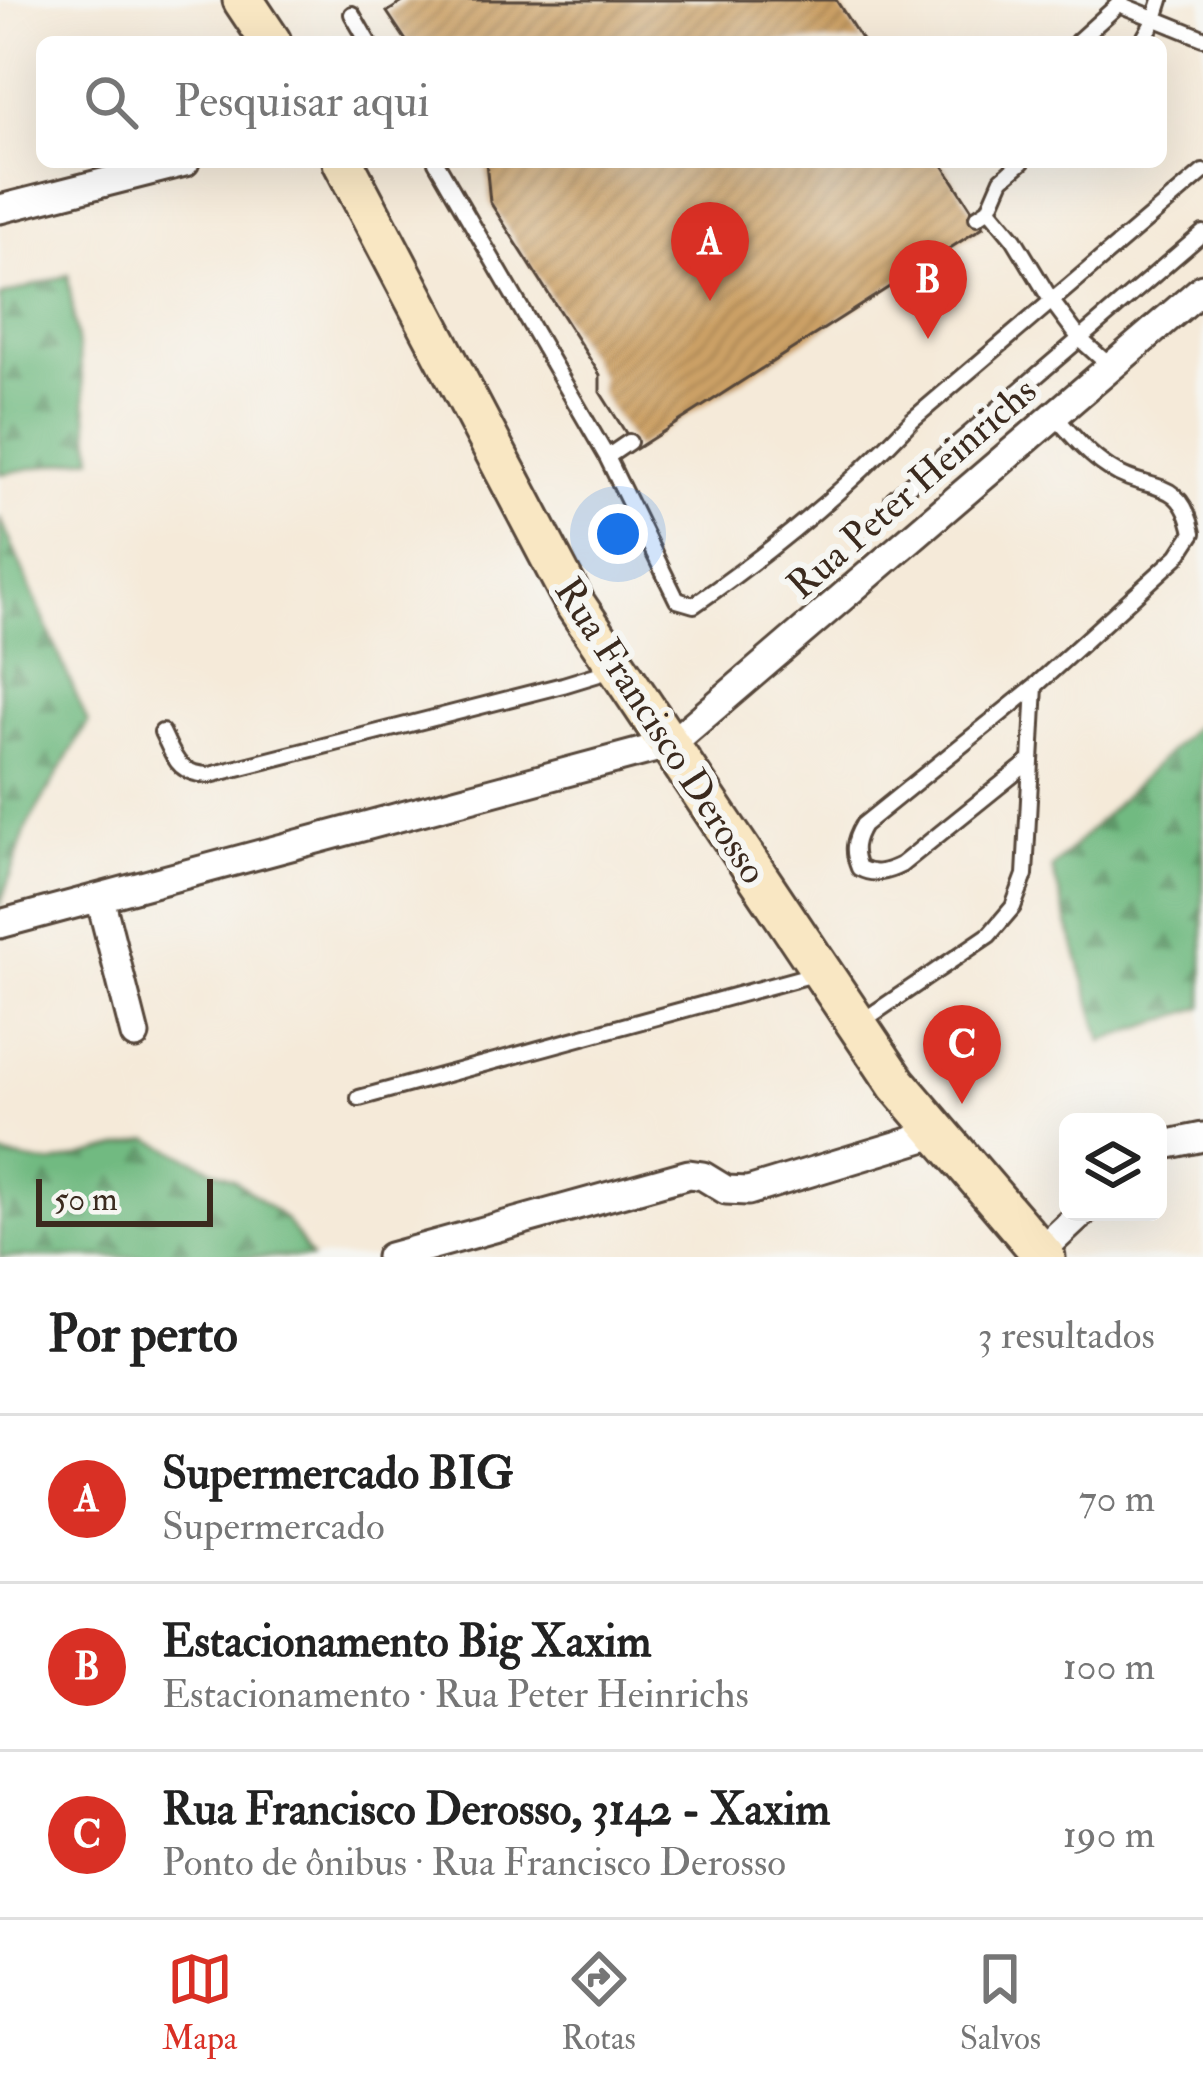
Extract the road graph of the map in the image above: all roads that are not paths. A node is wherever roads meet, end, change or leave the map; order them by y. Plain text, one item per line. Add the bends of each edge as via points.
1 (243, 0) edge
2 (1161, 0) edge
3 (1120, 2) edge
4 (352, 14) dead end
5 (1155, 19) junction
6 (267, 36) edge
7 (365, 36) edge
8 (1083, 36) edge
9 (1145, 36) edge
10 (1203, 38) edge
11 (161, 168) edge
12 (346, 168) edge
13 (439, 168) edge
14 (1015, 168) edge
15 (1203, 172) edge
16 (0, 209) edge
17 (1203, 232) edge
18 (1203, 288) edge
19 (1051, 300) junction
20 (1080, 339) junction
21 (1110, 367) junction
22 (1054, 415) junction
23 (629, 442) dead end
24 (607, 457) junction
25 (893, 499) dead end
26 (618, 668) junction
27 (1035, 686) junction
28 (161, 732) dead end
29 (670, 744) junction
30 (1030, 761) junction
31 (100, 898) junction
32 (0, 924) edge
33 (822, 972) junction
34 (857, 1024) junction
35 (135, 1035) dead end
36 (359, 1098) dead end
37 (939, 1133) junction
38 (1203, 1137) edge
39 (1167, 1147) edge
40 (1074, 1221) edge
41 (1042, 1254) edge
42 (390, 1257) edge

1 - 6 main road
2 - 5 lane
3 - 5 lane
3 - 8 lane
4 - 7 lane
5 - 9 lane
5 - 10 lane
11 - 16 street
12 - 26 main road, Rua Francisco Derosso via 575,604
13 - 24 lane
14 - 19 lane via 983,213 1014,238
15 - 19 lane
17 - 20 lane
18 - 21 street, Rua Peter Heinrichs
19 - 20 lane
19 - 24 lane via 781,541 694,605 677,600
20 - 21 lane
20 - 25 lane
21 - 22 street, Rua Peter Heinrichs
22 - 27 lane via 1113,472 1174,493 1193,533 1178,556
22 - 29 street, Rua Peter Heinrichs
23 - 24 lane
26 - 28 lane via 210,775 180,767
26 - 29 main road, Rua Francisco Derosso
27 - 30 lane
27 - 30 lane via 863,825 855,839 860,868 874,873 901,865
29 - 31 street
29 - 33 main road, Rua Francisco Derosso
30 - 34 lane via 1024,875 1013,907 989,935
31 - 32 street
31 - 35 street
33 - 34 main road, Rua Francisco Derosso
33 - 36 lane
34 - 37 main road, Rua Francisco Derosso
37 - 41 main road, Rua Francisco Derosso
37 - 42 street via 748,1191 689,1174
38 - 39 street
40 - 41 street

